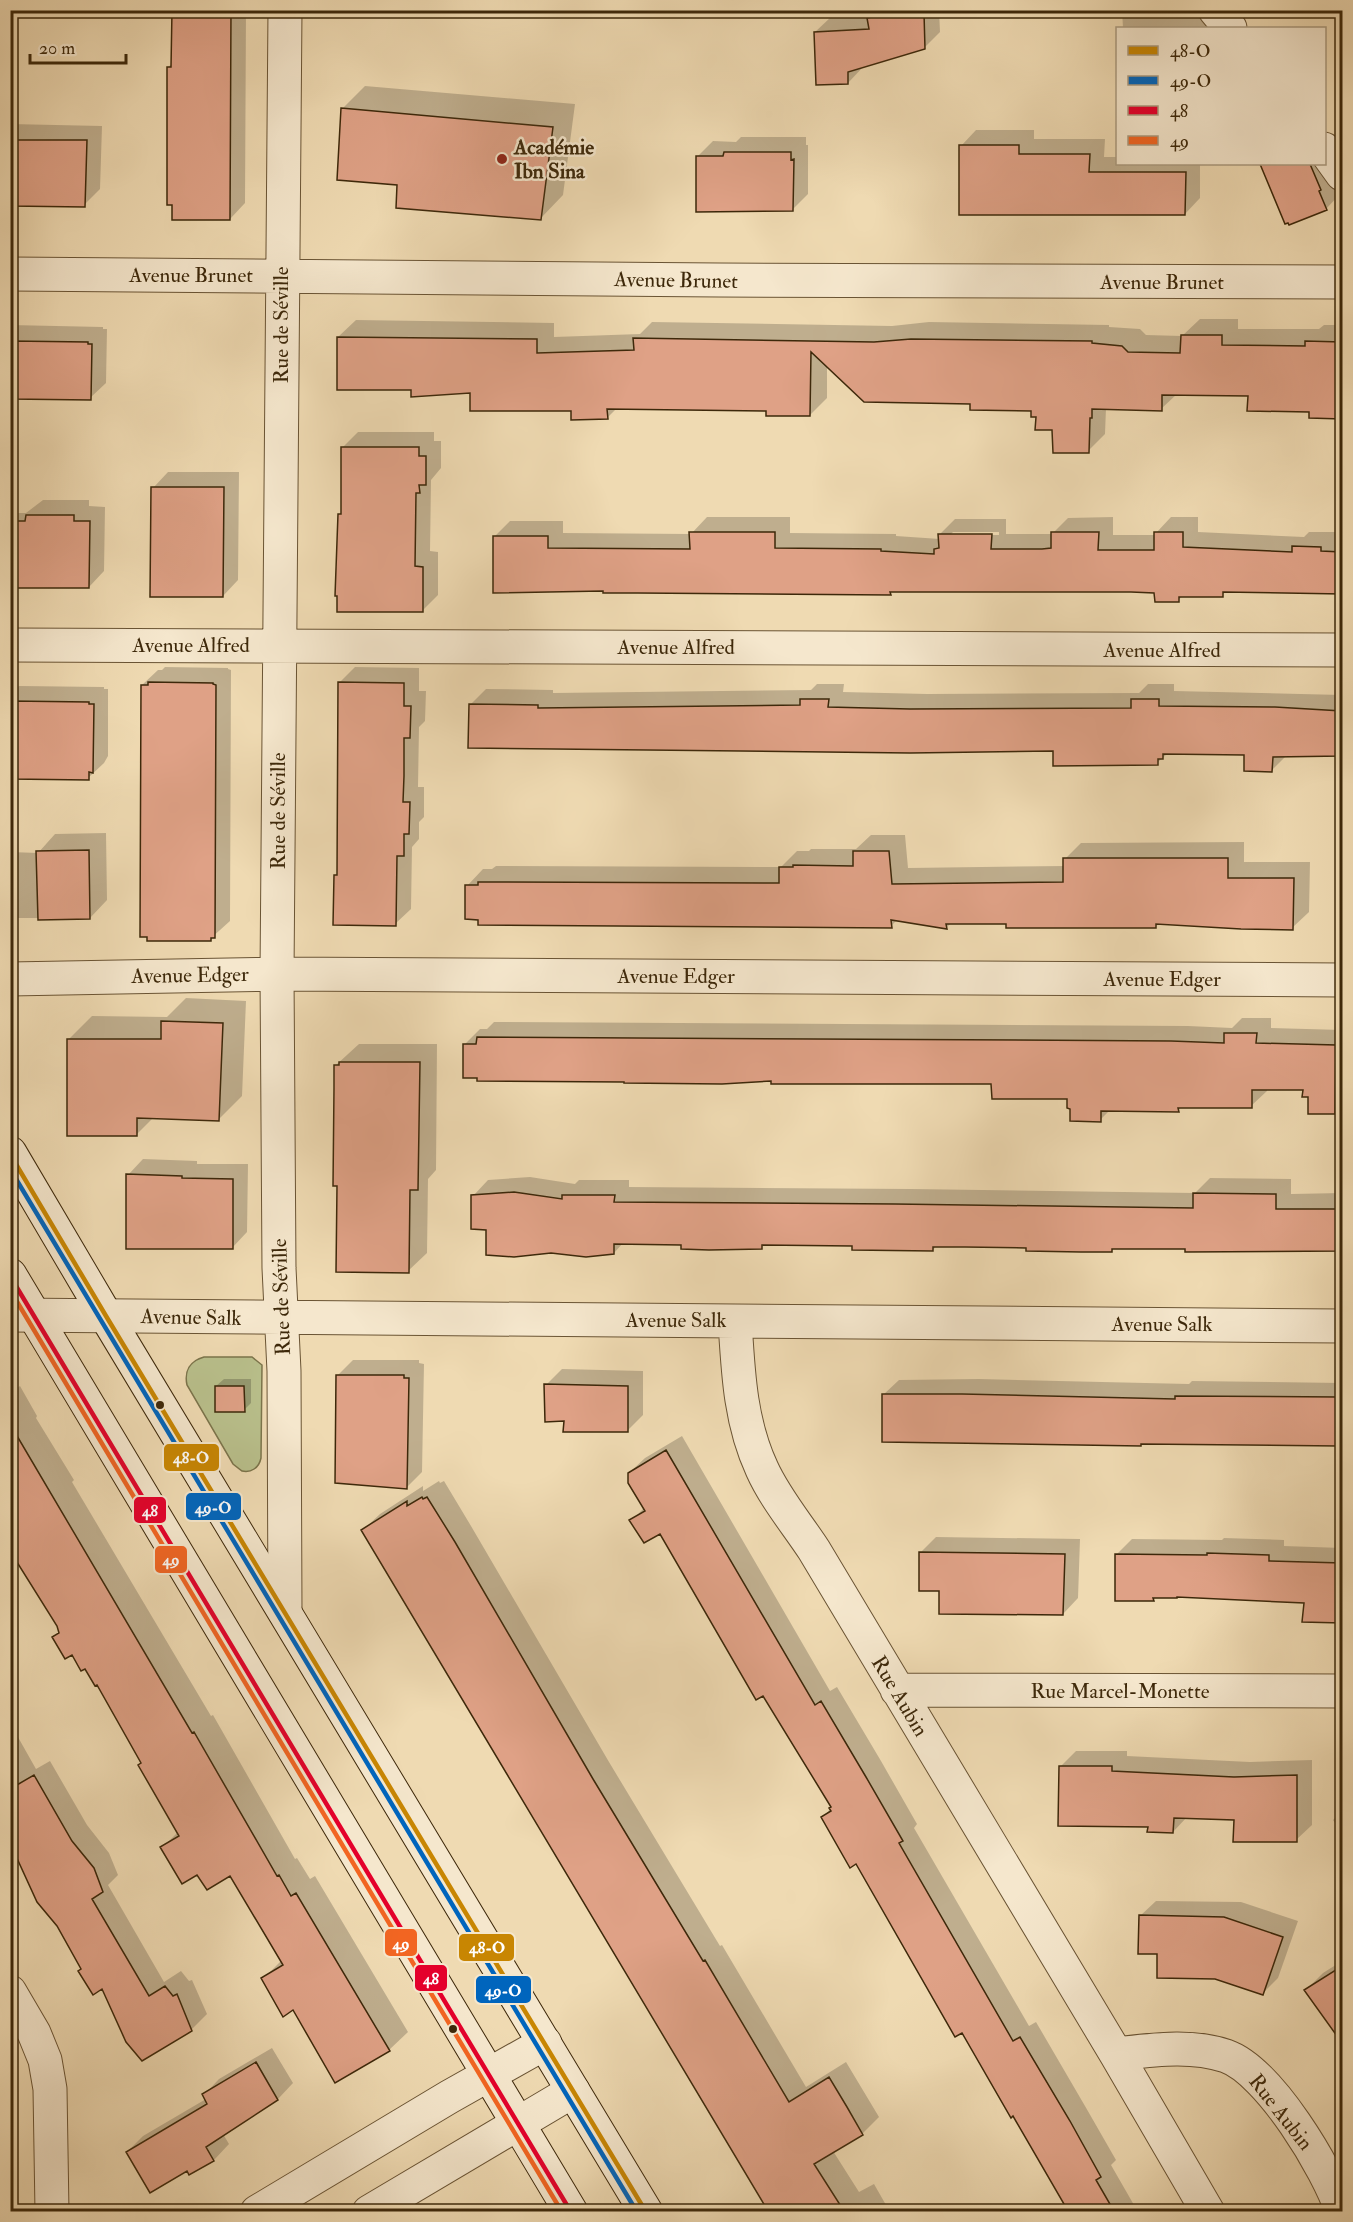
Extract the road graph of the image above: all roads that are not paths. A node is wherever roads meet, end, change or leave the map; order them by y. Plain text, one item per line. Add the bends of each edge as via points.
1 (285, 10) edge
2 (1215, 10) edge
3 (1229, 27) edge
4 (1326, 152) edge
5 (1342, 174) edge
6 (10, 274) edge
7 (282, 275) junction
8 (1342, 282) edge
9 (10, 645) edge
10 (280, 645) junction
11 (1342, 650) edge
12 (277, 974) junction
13 (10, 979) edge
14 (1342, 980) edge
15 (10, 1153) edge
16 (10, 1275) edge
17 (23, 1315) edge
18 (106, 1316) junction
19 (280, 1317) junction
20 (735, 1321) junction
21 (1342, 1326) edge
22 (285, 1612) junction
23 (897, 1690) junction
24 (1342, 1691) edge
25 (10, 1992) edge
26 (545, 2043) junction
27 (1116, 2054) junction
28 (489, 2075) junction
29 (573, 2091) junction
30 (517, 2124) junction
31 (51, 2211) edge
32 (257, 2211) edge
33 (369, 2211) edge
34 (571, 2211) edge
35 (646, 2211) edge
36 (1208, 2211) edge
37 (1342, 2211) edge

1 - 7 street, Rue de Séville
2 - 3 street
4 - 5 street
6 - 7 street, Avenue Brunet
7 - 8 street, Avenue Brunet
7 - 10 street, Rue de Séville
9 - 10 street, Avenue Alfred
10 - 11 street, Avenue Alfred
10 - 12 street, Rue de Séville
12 - 13 street, Avenue Edger
12 - 14 street, Avenue Edger
12 - 19 street, Rue de Séville
15 - 18 street
16 - 17 street
17 - 18 street, Avenue Salk
17 - 28 street
18 - 19 street, Avenue Salk
18 - 22 street
19 - 20 street, Avenue Salk
19 - 22 street, Rue de Séville via 284,1371
20 - 21 street, Avenue Salk
20 - 23 street, Rue Aubin via 739,1389 762,1470
22 - 26 street
23 - 24 street, Rue Marcel-Monette
23 - 27 street, Rue Aubin
25 - 31 street via 45,2060 50,2089
26 - 28 street
26 - 29 street
27 - 36 street, Rue Aubin
27 - 37 street, Rue Aubin via 1186,2049 1226,2056 1241,2064 1286,2113 1322,2166
28 - 30 street
28 - 32 street
29 - 30 street
29 - 35 street
30 - 33 street
30 - 34 street

